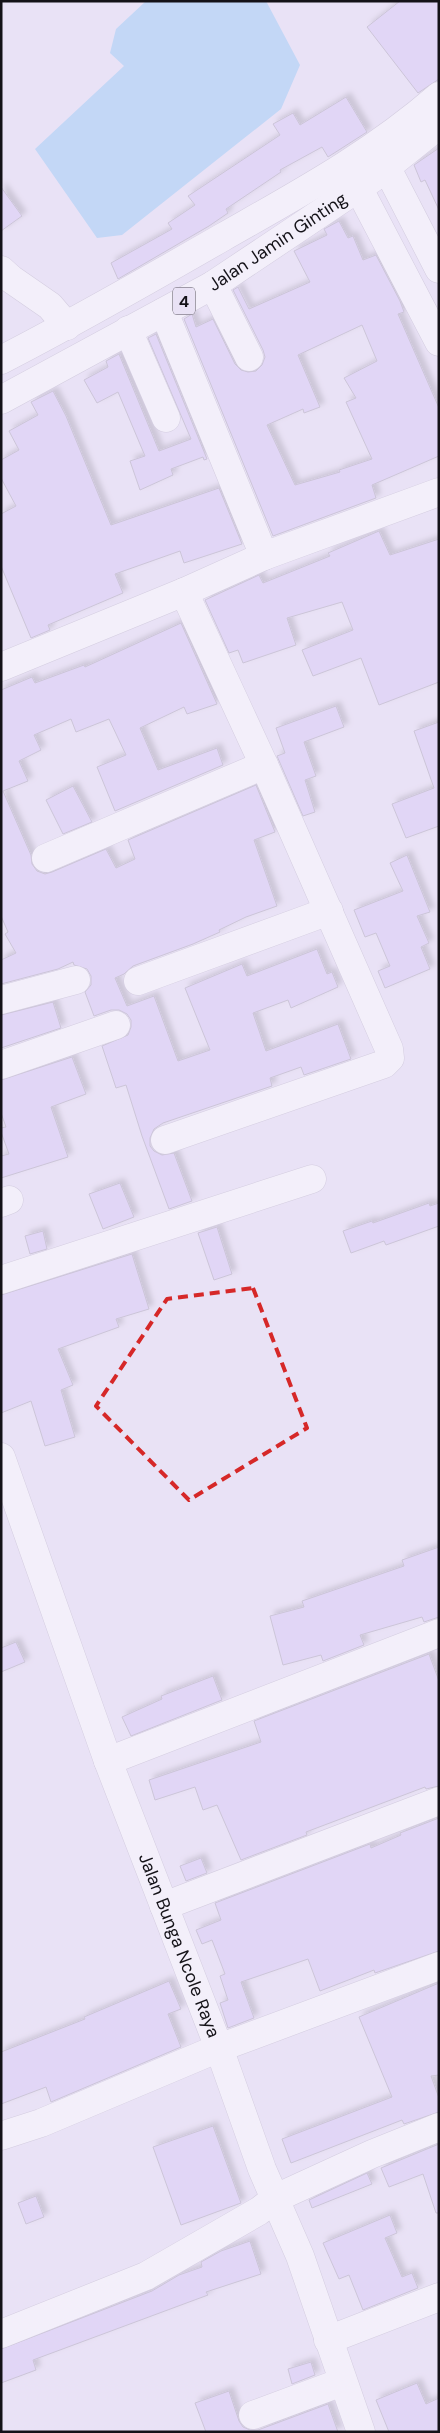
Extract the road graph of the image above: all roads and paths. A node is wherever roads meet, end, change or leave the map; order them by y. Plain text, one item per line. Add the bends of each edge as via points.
1 (439, 96) edge
2 (439, 125) edge
3 (382, 157) junction
4 (353, 177) junction
5 (439, 269) edge
6 (1, 270) edge
7 (213, 285) junction
8 (164, 312) junction
9 (67, 326) junction
10 (128, 330) junction
11 (439, 342) edge
12 (249, 358) dead end
13 (1, 360) edge
14 (1, 400) edge
15 (166, 418) dead end
16 (439, 492) edge
17 (264, 556) junction
18 (184, 592) junction
19 (1, 667) edge
20 (264, 765) junction
21 (46, 858) dead end
22 (329, 911) junction
23 (76, 980) dead end
24 (138, 981) dead end
25 (1, 1000) edge
26 (116, 1025) dead end
27 (1, 1065) edge
28 (165, 1140) dead end
29 (312, 1179) dead end
30 (1, 1280) edge
31 (2, 1464) edge
32 (439, 1633) edge
33 (108, 1761) junction
34 (439, 1801) edge
35 (164, 1906) junction
36 (439, 1966) edge
37 (219, 2048) junction
38 (439, 2127) edge
39 (1, 2136) edge
40 (276, 2198) junction
41 (439, 2296) edge
42 (1, 2334) edge
43 (328, 2340) junction
44 (342, 2382) junction
45 (253, 2415) dead end
46 (361, 2432) edge

1 - 3 main road, Jalan Jamin Ginting / 4
2 - 3 main road, Jalan Jamin Ginting / 4
3 - 4 main road, Jalan Jamin Ginting / 4
3 - 5 main road
4 - 7 main road, Jalan Jamin Ginting / 4
4 - 9 main road, Jalan Jamin Ginting / 4
4 - 11 main road
6 - 9 main road via 50,306
7 - 8 main road, Jalan Jamin Ginting / 4
7 - 12 main road
8 - 10 main road, Jalan Jamin Ginting / 4
8 - 17 main road
9 - 13 main road, Jalan Jamin Ginting / 4
10 - 14 main road, Jalan Jamin Ginting / 4
10 - 15 main road
16 - 17 main road
17 - 18 main road
18 - 19 main road
18 - 20 main road
20 - 21 main road
20 - 22 main road
22 - 24 main road
22 - 28 main road via 389,1049 390,1058 384,1064
23 - 25 main road
26 - 27 main road
29 - 30 main road
31 - 33 main road, Jalan Bunga Ncole Raya
32 - 33 main road
33 - 35 main road, Jalan Bunga Ncole Raya
34 - 35 main road
35 - 37 main road, Jalan Bunga Ncole Raya
36 - 37 main road
37 - 39 main road via 41,2123
37 - 40 main road, Jalan Bunga Ncole Raya
38 - 40 main road
40 - 42 main road via 146,2276
40 - 43 main road, Jalan Bunga Ncole Raya via 300,2256
41 - 43 main road
43 - 44 main road, Jalan Bunga Ncole Raya
44 - 45 main road
44 - 46 main road, Jalan Bunga Ncole Raya

